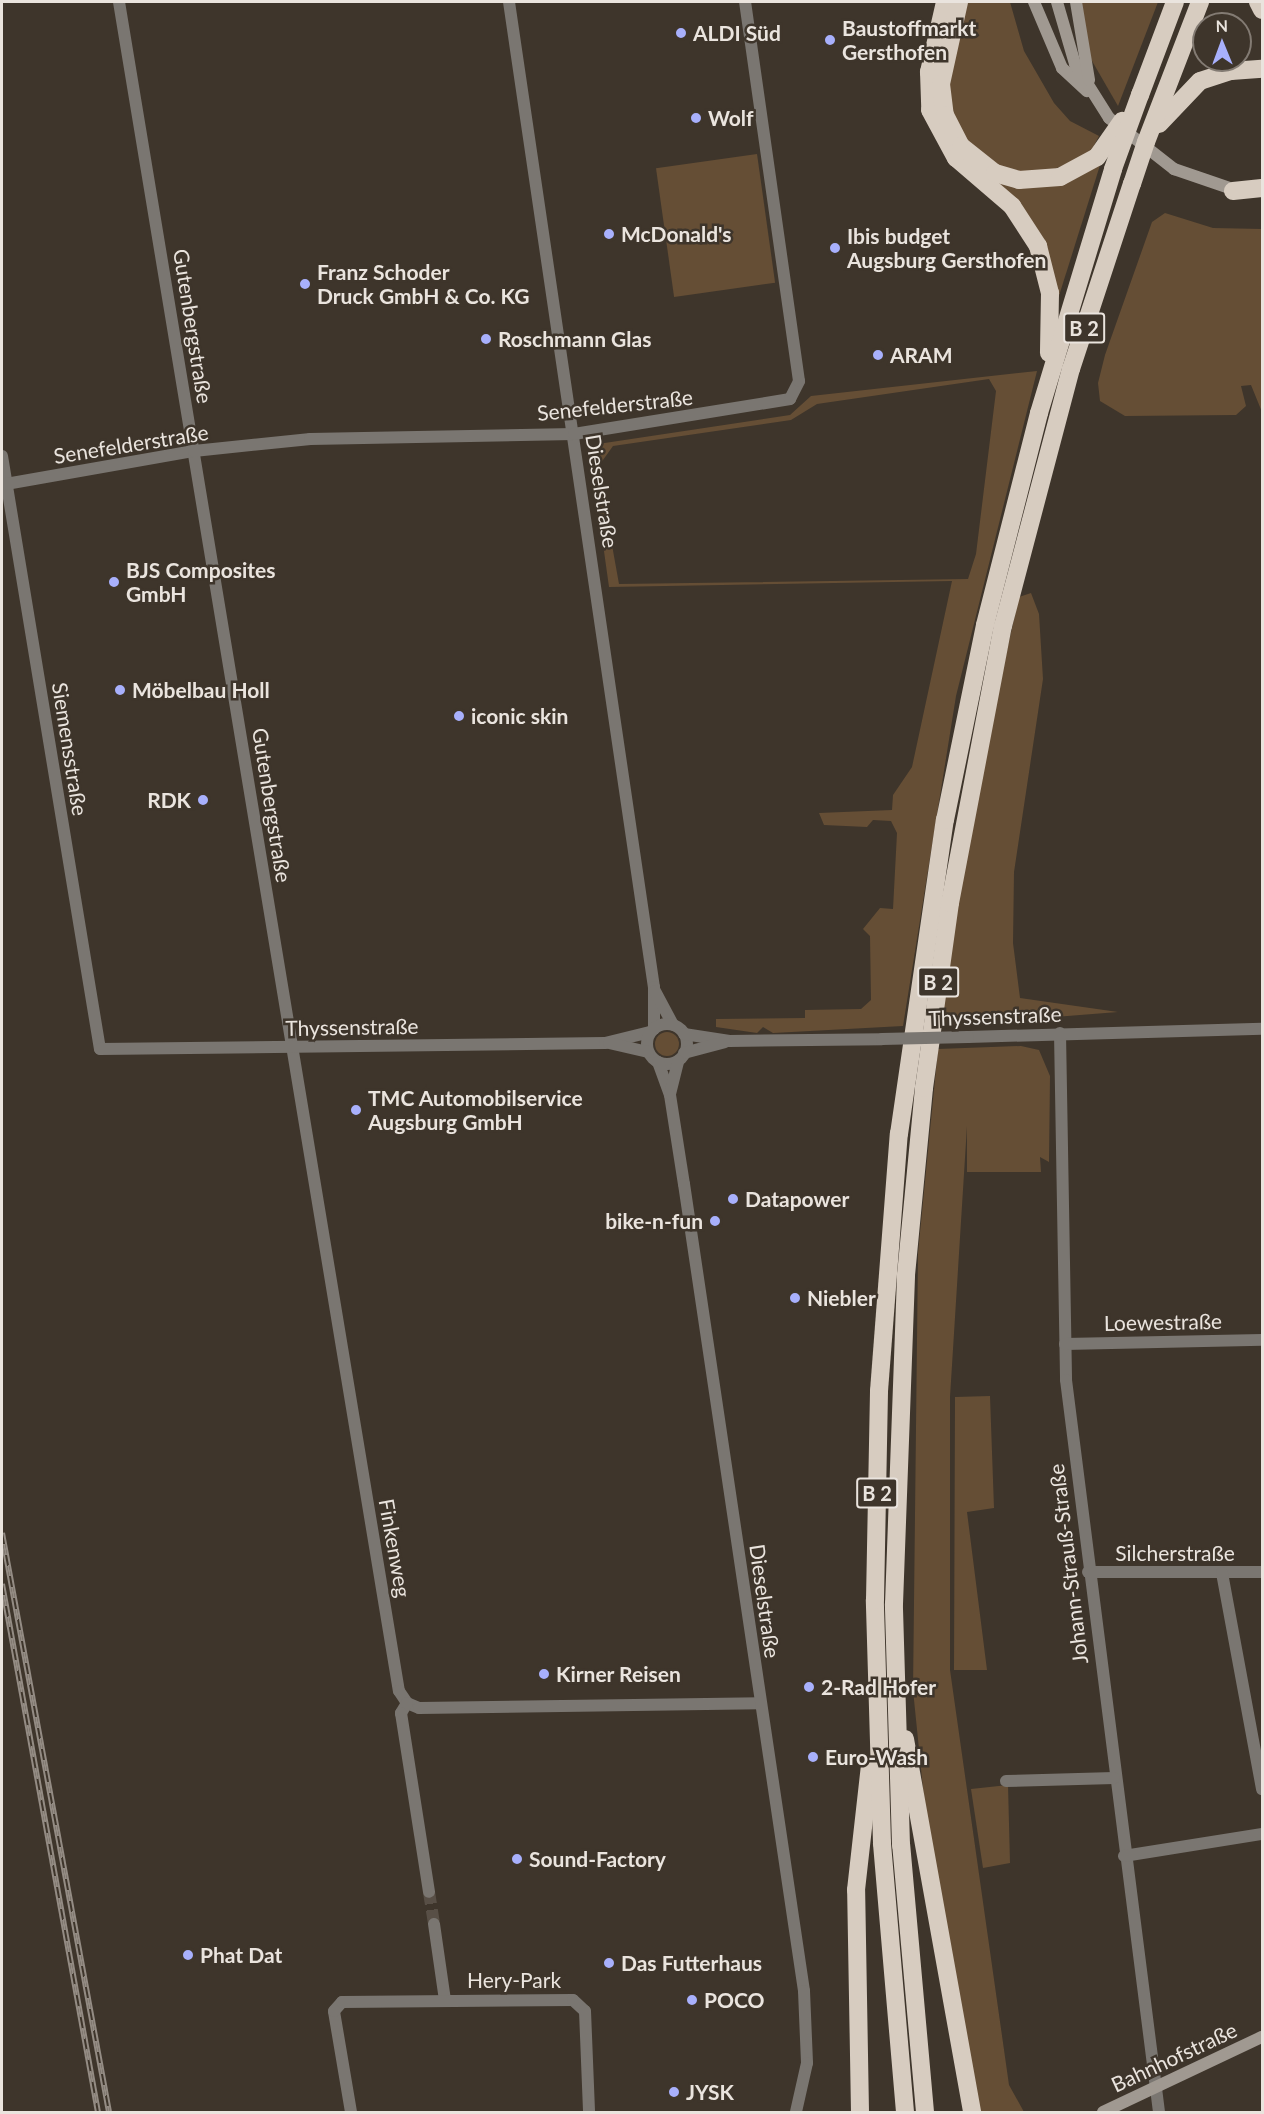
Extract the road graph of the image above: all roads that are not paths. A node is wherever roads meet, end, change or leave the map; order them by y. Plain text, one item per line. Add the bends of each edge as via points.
1 (119, 2) edge
2 (510, 2) edge
3 (745, 2) edge
4 (945, 2) edge
5 (959, 2) edge
6 (1034, 2) edge
7 (1057, 2) edge
8 (1076, 2) edge
9 (1175, 2) edge
10 (1200, 2) edge
11 (1258, 2) edge
12 (1263, 10) edge
13 (1263, 69) edge
14 (1140, 94) junction
15 (1093, 95) junction
16 (1162, 112) junction
17 (1263, 188) edge
18 (1233, 191) junction
19 (1263, 196) edge
20 (1048, 382) junction
21 (574, 434) junction
22 (194, 451) junction
23 (2, 456) edge
24 (6, 484) junction
25 (654, 987) junction
26 (673, 1025) junction
27 (1263, 1029) edge
28 (652, 1030) junction
29 (1060, 1033) junction
30 (684, 1034) junction
31 (729, 1041) junction
32 (605, 1043) junction
33 (292, 1047) junction
34 (100, 1049) joint
35 (648, 1052) junction
36 (681, 1057) junction
37 (658, 1062) junction
38 (670, 1095) junction
39 (1263, 1340) edge
40 (1065, 1344) junction
41 (1088, 1572) junction
42 (1222, 1572) junction
43 (1263, 1572) edge
44 (894, 1679) junction
45 (760, 1703) junction
46 (407, 1704) junction
47 (877, 1723) junction
48 (1113, 1778) junction
49 (1006, 1781) dead end
50 (1263, 1789) edge
51 (1263, 1834) edge
52 (1124, 1856) junction
53 (429, 1892) tunnel mouth
54 (434, 1924) tunnel mouth
55 (444, 2000) junction
56 (1263, 2037) edge
57 (1156, 2087) junction
58 (351, 2112) edge
59 (589, 2112) edge
60 (796, 2112) edge
61 (861, 2112) edge
62 (905, 2112) edge
63 (925, 2112) edge
64 (972, 2112) edge
65 (1103, 2112) edge
66 (1159, 2112) edge

1 - 22 street, Gutenbergstraße
2 - 21 street, Dieselstraße
3 - 21 street, Senefelderstraße via 797,390 790,399 774,405
4 - 20 highway via 929,72 930,110 956,158 1012,206 1038,246 1050,293
5 - 14 highway, bridge via 941,84 945,115 961,146 988,169 1019,180 1060,177 1097,157
6 - 15 main road via 1062,68
7 - 15 main road via 1064,38
8 - 15 main road
9 - 14 highway, B 2
10 - 16 highway
11 - 12 highway
13 - 16 highway via 1231,71 1200,81
14 - 20 highway, B 2, bridge
15 - 18 main road via 1126,135 1160,161
16 - 44 highway, B 2, bridge via 1146,142 1132,183 1030,518 983,723 948,913 906,1275 897,1450
17 - 18 highway
18 - 19 main road
20 - 47 highway, B 2 via 960,741 913,1023 879,1391
21 - 22 street, Senefelderstraße via 310,440
21 - 25 street, Dieselstraße
22 - 24 street, Senefelderstraße
22 - 33 street, Gutenbergstraße
23 - 24 street, Siemensstraße
24 - 34 street, Siemensstraße
25 - 26 street, Dieselstraße
25 - 28 street, Dieselstraße
26 - 28 street
26 - 30 street, Dieselstraße
27 - 29 street, Thyssenstraße
28 - 32 street, Thyssenstraße
28 - 35 street, Dieselstraße
29 - 31 street, Thyssenstraße, bridge
29 - 40 street, Johann-Strauß-Straße
30 - 31 street, Thyssenstraße
30 - 36 street, Dieselstraße
31 - 36 street, Thyssenstraße
32 - 33 street, Thyssenstraße
32 - 35 street, Thyssenstraße
33 - 34 street, Thyssenstraße
33 - 46 street, Finkenweg via 399,1691
35 - 37 street, Dieselstraße
36 - 37 street
36 - 38 street, Dieselstraße
37 - 38 street, Dieselstraße
38 - 45 street, Dieselstraße
39 - 40 street, Loewestraße
40 - 41 street, Johann-Strauß-Straße
41 - 42 street, Silcherstraße
41 - 48 street, Johann-Strauß-Straße
42 - 43 street, Silcherstraße
42 - 50 street
44 - 63 highway, B 2 via 902,1866
44 - 64 highway
45 - 46 street via 449,1708
45 - 60 street, Dieselstraße via 804,1991 807,2063
46 - 53 street via 401,1713
47 - 61 highway via 856,1890
47 - 62 highway, B 2
48 - 49 street
48 - 52 street, Johann-Strauß-Straße
51 - 52 street
52 - 57 street, Johann-Strauß-Straße
54 - 55 street, Hery-Park
55 - 58 street, Hery-Park via 336,2006
55 - 59 street, Hery-Park via 580,2003 585,2011
56 - 57 main road, Bahnhofstraße
57 - 65 main road, Bahnhofstraße
57 - 66 street, Johann-Strauß-Straße

